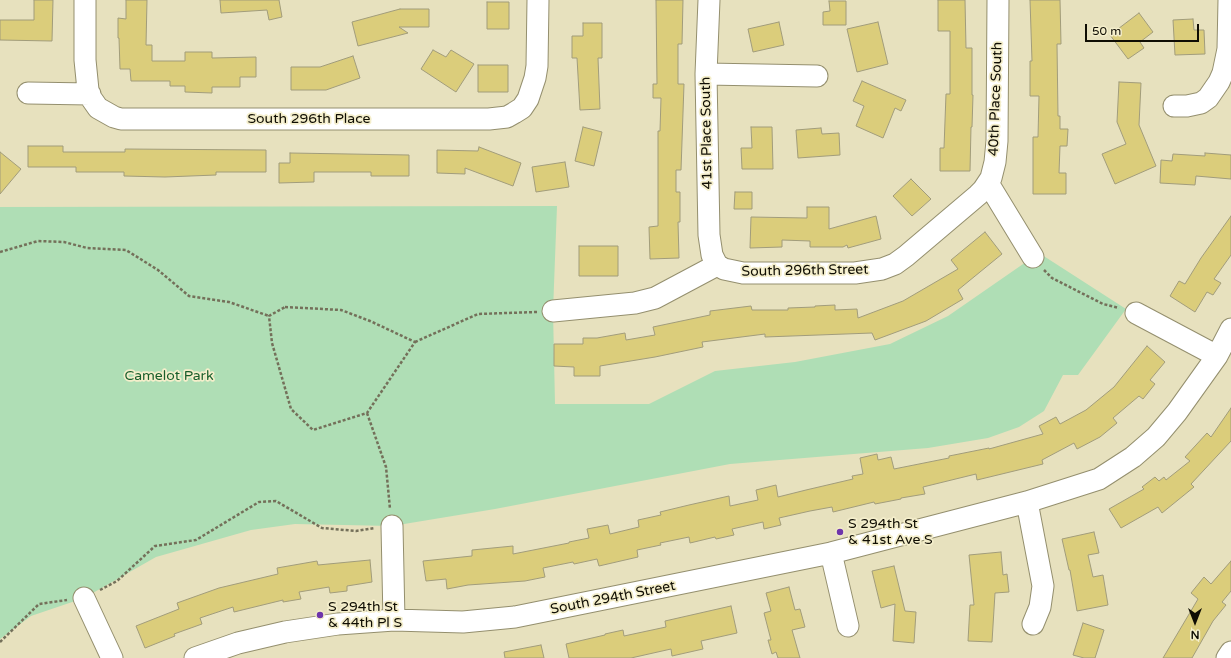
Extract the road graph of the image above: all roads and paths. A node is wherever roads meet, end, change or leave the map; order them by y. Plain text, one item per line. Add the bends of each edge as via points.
1 (85, 0) edge
2 (538, 0) edge
3 (709, 0) edge
4 (998, 0) edge
5 (1229, 0) edge
6 (706, 74) junction
7 (816, 76) dead end
8 (28, 93) dead end
9 (93, 100) junction
10 (1174, 106) dead end
11 (988, 183) junction
12 (0, 252) edge
13 (1033, 257) joint
14 (717, 265) junction
15 (553, 311) joint
16 (1136, 313) joint
17 (269, 316) junction
18 (1231, 329) edge
19 (415, 342) junction
20 (1217, 356) junction
21 (367, 413) junction
22 (1027, 502) junction
23 (392, 526) junction
24 (831, 553) junction
25 (84, 598) junction
26 (394, 620) junction
27 (1033, 624) dead end
28 (848, 626) dead end
29 (0, 642) edge
30 (240, 651) edge
31 (1231, 652) edge
32 (112, 658) edge
33 (195, 658) edge
34 (1227, 658) edge

1 - 9 street via 85,68
2 - 9 street, South 296th Place via 538,53 535,78 522,108 507,117 137,119 114,117 104,112
3 - 6 street, 41st Place South
4 - 11 street, 40th Place South via 997,141 993,171
5 - 10 street via 1228,49 1219,82 1208,98 1201,103
6 - 7 street
6 - 14 street, 41st Place South via 709,235 712,255
8 - 9 street
11 - 13 street
11 - 14 street, South 296th Street via 978,195 906,256 882,269 856,273 742,273
12 - 17 path via 38,241 126,250 158,270 189,296 229,302
13 - 16 path via 1052,278 1103,304
14 - 15 street via 655,298 628,304
15 - 19 path via 478,314
16 - 20 street
17 - 19 path via 285,307 342,310
17 - 21 path via 272,343 292,409 313,430
18 - 20 street, South 294th Street
19 - 21 path
20 - 22 street, South 294th Street via 1177,412 1156,437 1133,457 1099,479
21 - 23 path via 386,467
22 - 24 street, South 294th Street
22 - 27 street via 1043,586 1040,608
23 - 25 path via 356,531 322,528 276,501 259,502 196,540 155,546 117,581
23 - 26 street
24 - 26 street, South 294th Street via 515,617 463,622
24 - 28 street
25 - 29 path via 39,604
25 - 32 street
26 - 30 street, South 294th Street via 338,624 285,632
30 - 33 street, South 294th Street
31 - 34 street

